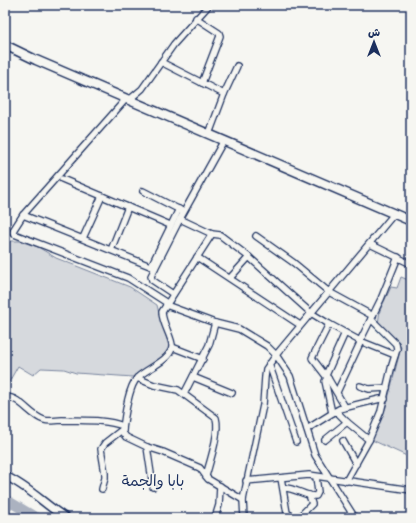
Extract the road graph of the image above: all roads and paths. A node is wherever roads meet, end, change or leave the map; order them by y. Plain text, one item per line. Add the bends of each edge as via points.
1 (209, 5) edge
2 (196, 18) junction
3 (5, 45) edge
4 (161, 62) junction
5 (237, 66) dead end
6 (202, 83) junction
7 (224, 94) junction
8 (128, 100) junction
9 (209, 134) junction
10 (224, 140) junction
11 (62, 179) dead end
12 (143, 190) dead end
13 (102, 196) junction
14 (128, 207) junction
15 (182, 211) junction
16 (394, 214) junction
17 (23, 215) junction
18 (180, 218) junction
19 (411, 221) edge
20 (170, 225) junction
21 (212, 234) junction
22 (256, 236) dead end
23 (83, 238) junction
24 (370, 244) junction
25 (111, 250) junction
26 (197, 257) junction
27 (249, 257) junction
28 (398, 258) junction
29 (411, 264) edge
30 (153, 267) junction
31 (230, 278) junction
32 (329, 292) junction
33 (173, 294) junction
34 (167, 304) junction
35 (311, 313) junction
36 (372, 317) junction
37 (215, 323) junction
38 (329, 324) junction
39 (300, 325) junction
40 (345, 333) junction
41 (361, 341) junction
42 (172, 347) junction
43 (276, 354) junction
44 (395, 355) junction
45 (203, 359) junction
46 (269, 364) junction
47 (193, 376) junction
48 (327, 376) junction
49 (137, 378) junction
50 (360, 386) dead end
51 (387, 388) junction
52 (336, 392) junction
53 (232, 393) dead end
54 (184, 394) junction
55 (5, 397) edge
56 (385, 399) junction
57 (345, 407) junction
58 (334, 412) junction
59 (347, 422) junction
60 (123, 428) junction
61 (307, 429) junction
62 (324, 440) dead end
63 (369, 440) junction
64 (343, 441) dead end
65 (296, 442) dead end
66 (147, 447) junction
67 (356, 464) junction
68 (5, 476) edge
69 (206, 476) junction
70 (316, 476) junction
71 (282, 478) junction
72 (329, 478) junction
73 (246, 481) junction
74 (346, 481) junction
75 (220, 486) junction
76 (153, 487) dead end
77 (283, 488) junction
78 (102, 489) dead end
79 (411, 490) edge
80 (309, 495) junction
81 (243, 500) junction
82 (66, 518) edge
83 (215, 518) edge
84 (244, 518) edge
85 (296, 518) edge
86 (355, 518) edge

1 - 2 street
2 - 4 street
2 - 6 street via 220,35
3 - 8 main road
4 - 6 street
4 - 8 street via 142,89
5 - 7 street
6 - 7 street
7 - 9 street
8 - 9 main road
8 - 17 street
9 - 10 main road
10 - 15 street
10 - 16 main road
11 - 13 street
12 - 15 street
13 - 14 street
13 - 23 street
14 - 20 street
14 - 25 street
15 - 18 street
15 - 20 street
16 - 19 main road
16 - 24 street
17 - 23 street
17 - 34 street via 14,229 14,234 128,278
18 - 21 street
18 - 30 street
20 - 30 street
21 - 26 street
21 - 27 street via 220,235
22 - 32 street
23 - 25 street
24 - 28 street
24 - 32 street
25 - 30 street
26 - 31 street
26 - 33 street
27 - 31 street
27 - 35 street
28 - 29 street
28 - 36 street
30 - 33 street via 152,280
31 - 39 street
32 - 35 street
32 - 36 street
33 - 34 street
34 - 37 street
34 - 42 street via 162,316
35 - 38 street
35 - 39 street
36 - 41 street
36 - 44 street via 396,344
37 - 43 street via 239,329
37 - 45 street via 210,345
38 - 40 street
38 - 48 street via 312,358
39 - 43 street
40 - 41 street
40 - 48 street
41 - 44 street
41 - 52 street
42 - 45 street
42 - 49 street via 163,360
43 - 46 street
43 - 61 street via 290,376
44 - 51 street
45 - 47 street
46 - 65 street
46 - 73 street
47 - 53 street
47 - 54 street
48 - 52 street
48 - 58 street via 325,382
49 - 54 street
49 - 60 street via 128,400
50 - 51 street via 369,389
51 - 56 street
52 - 57 street
54 - 69 street via 217,421
55 - 60 street via 12,397 43,420 110,422
56 - 57 street
56 - 63 street
57 - 58 street
58 - 59 street
58 - 61 street
59 - 62 street
59 - 63 street
60 - 66 street via 124,435
60 - 78 street via 101,449 105,473
61 - 72 street via 316,455
63 - 67 street
64 - 67 street
66 - 69 street via 200,468
66 - 76 street
67 - 74 street
68 - 82 street via 24,486
69 - 75 street
70 - 71 street
70 - 72 street
70 - 80 street via 317,494
71 - 73 street
71 - 77 street
72 - 74 street
72 - 86 street
73 - 81 street
74 - 79 street
75 - 81 street
75 - 83 street
77 - 80 street via 291,488
77 - 85 street via 287,513
80 - 85 street via 312,504
81 - 84 street

